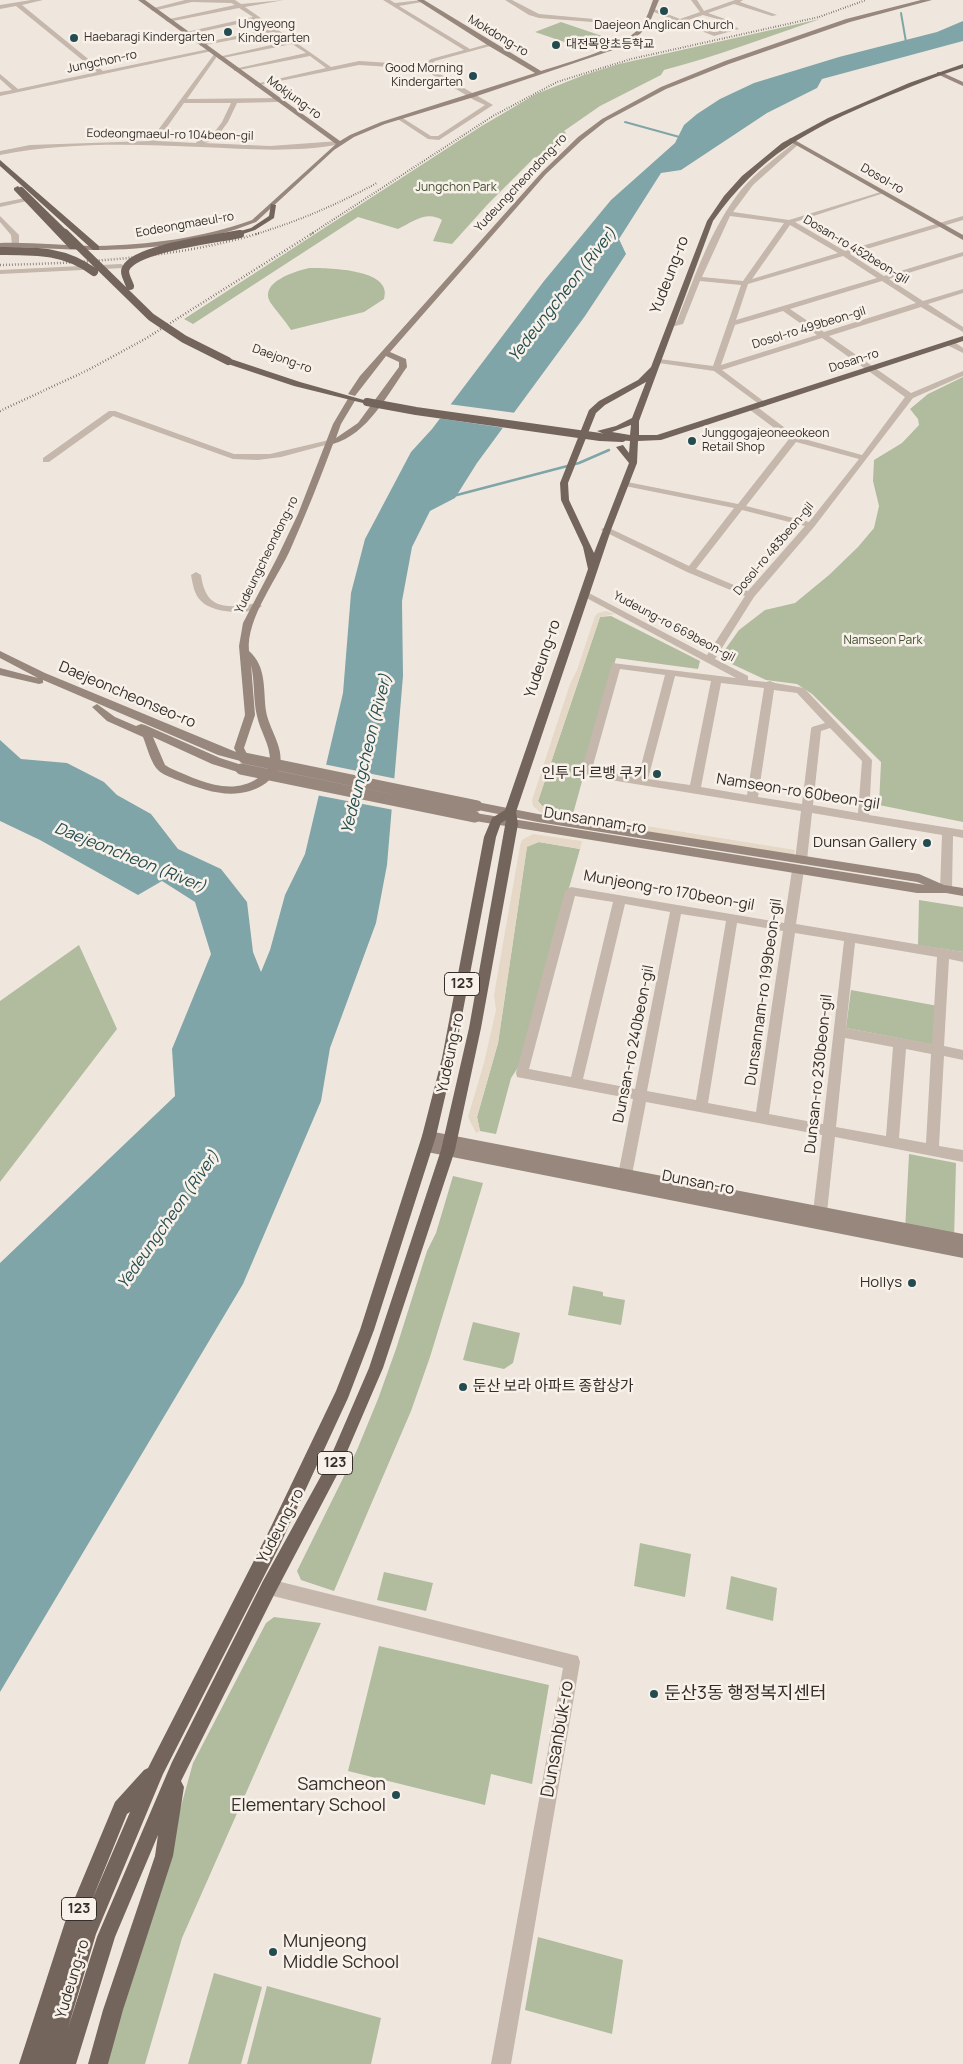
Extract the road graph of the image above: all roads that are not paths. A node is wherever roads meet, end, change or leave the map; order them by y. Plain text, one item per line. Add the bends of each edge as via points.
1 (40, 0) edge
2 (141, 0) edge
3 (192, 0) edge
4 (281, 0) edge
5 (386, 0) edge
6 (420, 0) edge
7 (508, 0) edge
8 (656, 0) edge
9 (694, 0) edge
10 (929, 0) edge
11 (737, 1) edge
12 (234, 3) edge
13 (17, 4) junction
14 (394, 5) junction
15 (0, 6) edge
16 (153, 9) junction
17 (652, 10) junction
18 (703, 13) junction
19 (774, 15) dead end
20 (258, 18) junction
21 (168, 20) junction
22 (682, 20) junction
23 (726, 21) dead end
24 (646, 24) junction
25 (736, 29) dead end
26 (275, 30) junction
27 (185, 33) junction
28 (294, 42) junction
29 (202, 45) junction
30 (491, 46) junction
31 (209, 51) junction
32 (470, 51) junction
33 (311, 54) junction
34 (217, 57) junction
35 (424, 66) junction
36 (963, 66) edge
37 (330, 69) junction
38 (236, 70) junction
39 (102, 73) junction
40 (540, 73) junction
41 (939, 73) junction
42 (0, 76) edge
43 (963, 84) edge
44 (257, 86) junction
45 (17, 91) junction
46 (0, 94) edge
47 (472, 96) junction
48 (183, 100) junction
49 (277, 100) junction
50 (235, 101) junction
51 (399, 118) junction
52 (794, 142) junction
53 (339, 143) junction
54 (152, 144) junction
55 (176, 144) junction
56 (0, 153) edge
57 (0, 162) edge
58 (0, 169) edge
59 (23, 188) junction
60 (882, 192) junction
61 (25, 200) junction
62 (273, 204) junction
63 (0, 205) edge
64 (729, 214) junction
65 (963, 218) edge
66 (1, 221) edge
67 (789, 222) junction
68 (940, 225) junction
69 (963, 238) edge
70 (0, 245) edge
71 (16, 245) junction
72 (73, 247) junction
73 (96, 248) junction
74 (0, 251) edge
75 (845, 254) junction
76 (963, 254) edge
77 (121, 266) dead end
78 (0, 272) edge
79 (698, 278) junction
80 (882, 278) junction
81 (745, 283) junction
82 (130, 286) junction
83 (121, 288) junction
84 (963, 291) edge
85 (923, 304) junction
86 (784, 308) junction
87 (731, 324) junction
88 (671, 325) junction
89 (963, 330) edge
90 (822, 336) junction
91 (963, 338) edge
92 (950, 343) junction
93 (963, 351) edge
94 (386, 353) junction
95 (232, 358) junction
96 (658, 363) junction
97 (716, 369) junction
98 (870, 369) junction
99 (963, 373) edge
100 (352, 396) junction
101 (910, 396) junction
102 (370, 399) junction
103 (763, 405) junction
104 (753, 408) junction
105 (636, 419) junction
106 (601, 431) junction
107 (634, 438) junction
108 (794, 439) junction
109 (329, 443) junction
110 (621, 443) junction
111 (864, 458) junction
112 (46, 460) dead end
113 (633, 463) junction
114 (625, 483) junction
115 (740, 507) junction
116 (811, 526) junction
117 (606, 530) junction
118 (593, 570) junction
119 (690, 570) junction
120 (196, 575) dead end
121 (584, 594) junction
122 (750, 595) junction
123 (257, 606) junction
124 (0, 646) edge
125 (244, 652) junction
126 (0, 654) edge
127 (709, 660) junction
128 (0, 662) edge
129 (616, 665) joint
130 (0, 671) edge
131 (671, 672) junction
132 (40, 678) junction
133 (717, 678) junction
134 (751, 682) junction
135 (770, 684) junction
136 (97, 708) junction
137 (832, 724) junction
138 (245, 732) junction
139 (205, 745) junction
140 (243, 763) junction
141 (642, 782) junction
142 (695, 790) junction
143 (752, 800) junction
144 (806, 809) junction
145 (511, 818) junction
146 (862, 818) junction
147 (496, 821) junction
148 (948, 832) junction
149 (963, 834) edge
150 (799, 865) junction
151 (946, 889) junction
152 (963, 892) edge
153 (620, 899) junction
154 (676, 909) junction
155 (732, 918) junction
156 (790, 928) junction
157 (850, 938) junction
158 (943, 954) junction
159 (963, 957) edge
160 (840, 1032) junction
161 (900, 1044) junction
162 (938, 1051) junction
163 (963, 1055) edge
164 (576, 1083) junction
165 (640, 1095) junction
166 (701, 1107) junction
167 (762, 1118) junction
168 (829, 1131) junction
169 (428, 1141) junction
170 (892, 1143) junction
171 (449, 1145) junction
172 (932, 1150) junction
173 (963, 1156) edge
174 (624, 1179) junction
175 (820, 1212) junction
176 (963, 1240) edge
177 (963, 1252) edge
178 (269, 1587) junction
179 (156, 1768) junction
180 (178, 1768) junction
181 (29, 2064) edge
182 (47, 2064) edge
183 (66, 2064) edge
184 (98, 2064) edge
185 (501, 2064) edge

1 - 13 street
2 - 16 main road, Mokjung-ro
3 - 12 street
3 - 16 street
4 - 12 street
5 - 14 street
6 - 14 street
6 - 30 main road, Mokdong-ro
7 - 24 street via 538,16
8 - 17 main road, Eodeongmaeul-ro
9 - 18 street
10 - 94 main road, Yudeungcheondong-ro via 849,20 724,64 637,100 603,120 544,173
11 - 18 street
11 - 19 street
12 - 20 street
12 - 21 street
13 - 15 street
13 - 39 street
14 - 32 street
16 - 21 main road, Mokjung-ro
17 - 22 street
17 - 24 main road, Eodeongmaeul-ro
18 - 22 street
18 - 23 street
20 - 26 street
20 - 27 street
21 - 27 main road, Mokjung-ro
22 - 25 street via 714,34
24 - 40 main road, Eodeongmaeul-ro via 638,33 611,49
26 - 28 street
26 - 29 street
27 - 29 main road, Mokjung-ro
28 - 33 street
28 - 34 street
29 - 31 main road, Mokjung-ro
30 - 32 street
30 - 40 main road, Mokdong-ro
31 - 34 main road, Mokjung-ro
31 - 39 street, Jungchon-ro
32 - 35 street via 433,60
33 - 37 street
33 - 38 street, Mokjung-ro
34 - 38 main road, Mokjung-ro
34 - 48 street
35 - 37 street via 359,63
35 - 47 street
36 - 41 main road, Yudeung-ro
37 - 44 street
38 - 44 main road, Mokjung-ro
39 - 45 street, Jungchon-ro
40 - 47 main road, Eodeongmaeul-ro
41 - 43 main road
41 - 52 main road, Yudeung-ro via 818,124
42 - 45 street
44 - 49 main road, Mokjung-ro
45 - 46 street, Jungchon-ro
47 - 51 main road, Eodeongmaeul-ro
47 - 51 street via 490,105 439,138 430,138
48 - 50 street
48 - 54 street
49 - 50 street
49 - 53 main road, Mokjung-ro
50 - 55 street via 212,140
51 - 53 main road, Eodeongmaeul-ro
52 - 60 main road, Dosol-ro
52 - 64 street via 739,198
52 - 88 main road, Yudeung-ro via 750,171 726,196 710,220
53 - 55 street, Eodeongmaeul-ro 104beon-gil via 262,148
53 - 62 main road, Eodeongmaeul-ro
54 - 55 street, Eodeongmaeul-ro 104beon-gil
54 - 56 street, Eodeongmaeul-ro 104beon-gil via 41,146
57 - 59 main road, Daejong-ro
58 - 59 main road, Daejong-ro
59 - 61 main road via 16,189
59 - 73 main road
59 - 82 main road, Daejong-ro
59 - 83 main road, Daejong-ro, bridge
60 - 67 street
60 - 68 main road, Dosol-ro
61 - 63 street
61 - 72 main road
62 - 73 main road, Eodeongmaeul-ro via 254,221 238,228 168,241
62 - 82 main road, bridge via 272,217 240,234 139,255 126,268
64 - 67 street, Dosan-ro 452beon-gil
64 - 79 street
65 - 68 street
66 - 71 street via 15,235
67 - 75 street, Dosan-ro 452beon-gil
67 - 81 street
68 - 69 main road, Dosol-ro
68 - 75 street
70 - 71 main road, Eodeongmaeul-ro
71 - 72 main road, Eodeongmaeul-ro
72 - 73 main road, Eodeongmaeul-ro
74 - 83 main road, bridge via 48,251 69,256
75 - 80 street, Dosan-ro 452beon-gil
75 - 81 street
76 - 80 street
77 - 78 street
79 - 81 street
79 - 88 street via 680,322
80 - 85 street, Dosan-ro 452beon-gil
80 - 86 street
81 - 87 street
82 - 95 main road, Daejong-ro via 159,313
83 - 95 main road, Daejong-ro, bridge via 151,317 184,339
84 - 85 street, Dosol-ro 499beon-gil
85 - 89 street, Dosan-ro 452beon-gil
85 - 90 street, Dosol-ro 499beon-gil
86 - 87 street
86 - 90 street
87 - 97 street
88 - 96 main road, Yudeung-ro
90 - 97 street, Dosol-ro 499beon-gil
90 - 98 street
91 - 92 main road, Dosan-ro
92 - 93 street
92 - 98 main road, Dosan-ro
94 - 100 main road, Yudeungcheondong-ro via 363,378
94 - 109 main road via 403,361 403,367 361,426 342,439
95 - 100 main road, Daejong-ro via 270,377 315,391
96 - 97 street, Dosol-ro 499beon-gil
96 - 105 main road, Yudeung-ro
96 - 118 main road via 641,382 592,412 564,482 566,500 588,547
97 - 103 street
98 - 101 street
98 - 103 main road, Dosan-ro
99 - 101 street, Dosol-ro 483beon-gil
100 - 102 main road, Daejong-ro
100 - 109 main road, Yudeungcheondong-ro
101 - 111 street, Dosol-ro 483beon-gil
102 - 106 main road, Daejong-ro
102 - 110 main road, Daejong-ro, bridge via 416,411
103 - 104 main road, Dosan-ro
104 - 107 main road, Dosan-ro via 658,438
104 - 108 street
105 - 106 main road via 626,426
105 - 107 main road, Yudeung-ro
106 - 110 main road, Daejong-ro, bridge
107 - 110 main road, Daejong-ro
107 - 113 main road, Yudeung-ro
108 - 111 street
108 - 115 street
109 - 112 street via 267,458 233,456 112,413
109 - 123 main road, Yudeungcheondong-ro via 302,514
110 - 113 main road
111 - 116 street, Dosol-ro 483beon-gil
113 - 114 main road, Yudeung-ro / 123
114 - 115 street
114 - 117 main road, Yudeung-ro / 123
115 - 116 street
115 - 119 street
116 - 122 street, Dosol-ro 483beon-gil
117 - 118 main road, Yudeung-ro / 123
117 - 119 street
118 - 121 main road, Yudeung-ro / 123
119 - 122 street
120 - 123 street via 199,591 205,600 216,606 242,610
121 - 127 street, Yudeung-ro 669beon-gil
121 - 145 main road, Yudeung-ro / 123
122 - 127 street, Dosol-ro 483beon-gil
123 - 125 main road, Yudeungcheondong-ro via 248,623
124 - 132 main road via 29,664
125 - 136 main road via 255,663 262,718 272,742 275,764 272,772 259,784 228,791 166,771 160,767 148,736 111,720
125 - 138 main road, Yudeungcheondong-ro via 250,715
126 - 132 main road, Daejeoncheonseo-ro
127 - 134 street, Yudeung-ro 669beon-gil
128 - 132 main road
129 - 131 street, Yudeung-ro 669beon-gil
129 - 141 street, Namseon-ro 60beon-gil via 586,772
130 - 132 main road via 13,676
131 - 133 street, Yudeung-ro 669beon-gil
131 - 141 street
132 - 136 main road
132 - 139 main road, Daejeoncheonseo-ro
133 - 134 street, Yudeung-ro 669beon-gil
133 - 142 street, Yudeung-ro 669beon-gil
134 - 135 street, Yudeung-ro 669beon-gil
135 - 137 street, Yudeung-ro 669beon-gil via 800,690
135 - 143 street
136 - 140 main road via 216,761
137 - 144 street, Dunsannam-ro 199beon-gil via 816,728
137 - 146 street, Yudeung-ro 669beon-gil via 867,760
138 - 139 main road via 226,746
138 - 140 main road, Yudeungcheondong-ro via 239,748
139 - 140 main road, Daejeoncheonseo-ro
140 - 145 main road, Dunsannam-ro, bridge via 477,806
140 - 147 main road, Dunsannam-ro, bridge
141 - 142 street, Namseon-ro 60beon-gil
142 - 143 street, Namseon-ro 60beon-gil
143 - 144 street, Namseon-ro 60beon-gil
144 - 146 street, Namseon-ro 60beon-gil
144 - 150 street, Dunsannam-ro 199beon-gil
145 - 147 main road, Dunsannam-ro
145 - 150 main road, Dunsannam-ro
145 - 171 main road, Yudeung-ro / 123 via 469,1062
146 - 148 street, Namseon-ro 60beon-gil
147 - 169 main road, Yudeung-ro / 123 via 490,837 448,1058
148 - 149 street, Namseon-ro 60beon-gil
148 - 151 street
150 - 151 main road, Dunsannam-ro via 917,889
150 - 156 street, Dunsannam-ro 199beon-gil
151 - 152 main road, Dunsannam-ro
153 - 154 street, Munjeong-ro 170beon-gil
153 - 164 street
153 - 164 street, Munjeong-ro 170beon-gil via 571,891 522,1073
154 - 155 street, Munjeong-ro 170beon-gil
154 - 165 street, Dunsan-ro 240beon-gil
155 - 156 street, Munjeong-ro 170beon-gil
155 - 166 street
156 - 157 street, Munjeong-ro 170beon-gil
156 - 167 street, Dunsannam-ro 199beon-gil
157 - 158 street, Munjeong-ro 170beon-gil
157 - 160 street, Dunsan-ro 230beon-gil
158 - 159 street, Munjeong-ro 170beon-gil
158 - 162 street
160 - 161 street
160 - 168 street, Dunsan-ro 230beon-gil
161 - 162 street
161 - 170 street
162 - 163 street
162 - 172 street
164 - 165 street, Munjeong-ro 170beon-gil
165 - 166 street, Munjeong-ro 170beon-gil
165 - 174 street, Dunsan-ro 240beon-gil
166 - 167 street, Munjeong-ro 170beon-gil
167 - 168 street, Munjeong-ro 170beon-gil
168 - 170 street, Munjeong-ro 170beon-gil
168 - 175 street, Dunsan-ro 230beon-gil
169 - 171 main road, Dunsan-ro
169 - 179 main road, Yudeung-ro / 123 via 367,1330 343,1393 273,1541
170 - 172 street, Munjeong-ro 170beon-gil
171 - 174 main road, Dunsan-ro
171 - 178 main road, Yudeung-ro / 123 via 376,1368 332,1470
172 - 173 street, Munjeong-ro 170beon-gil
174 - 175 main road, Dunsan-ro
174 - 177 main road, Dunsan-ro
175 - 176 main road, Dunsan-ro
178 - 180 main road, Yudeung-ro / 123
178 - 185 street, Dunsanbuk-ro via 572,1662
179 - 181 main road, 123 via 121,1808 75,1919
179 - 182 main road, Yudeung-ro via 87,1934
180 - 183 main road, Yudeung-ro via 106,1937
180 - 184 main road, 123 via 164,1856

